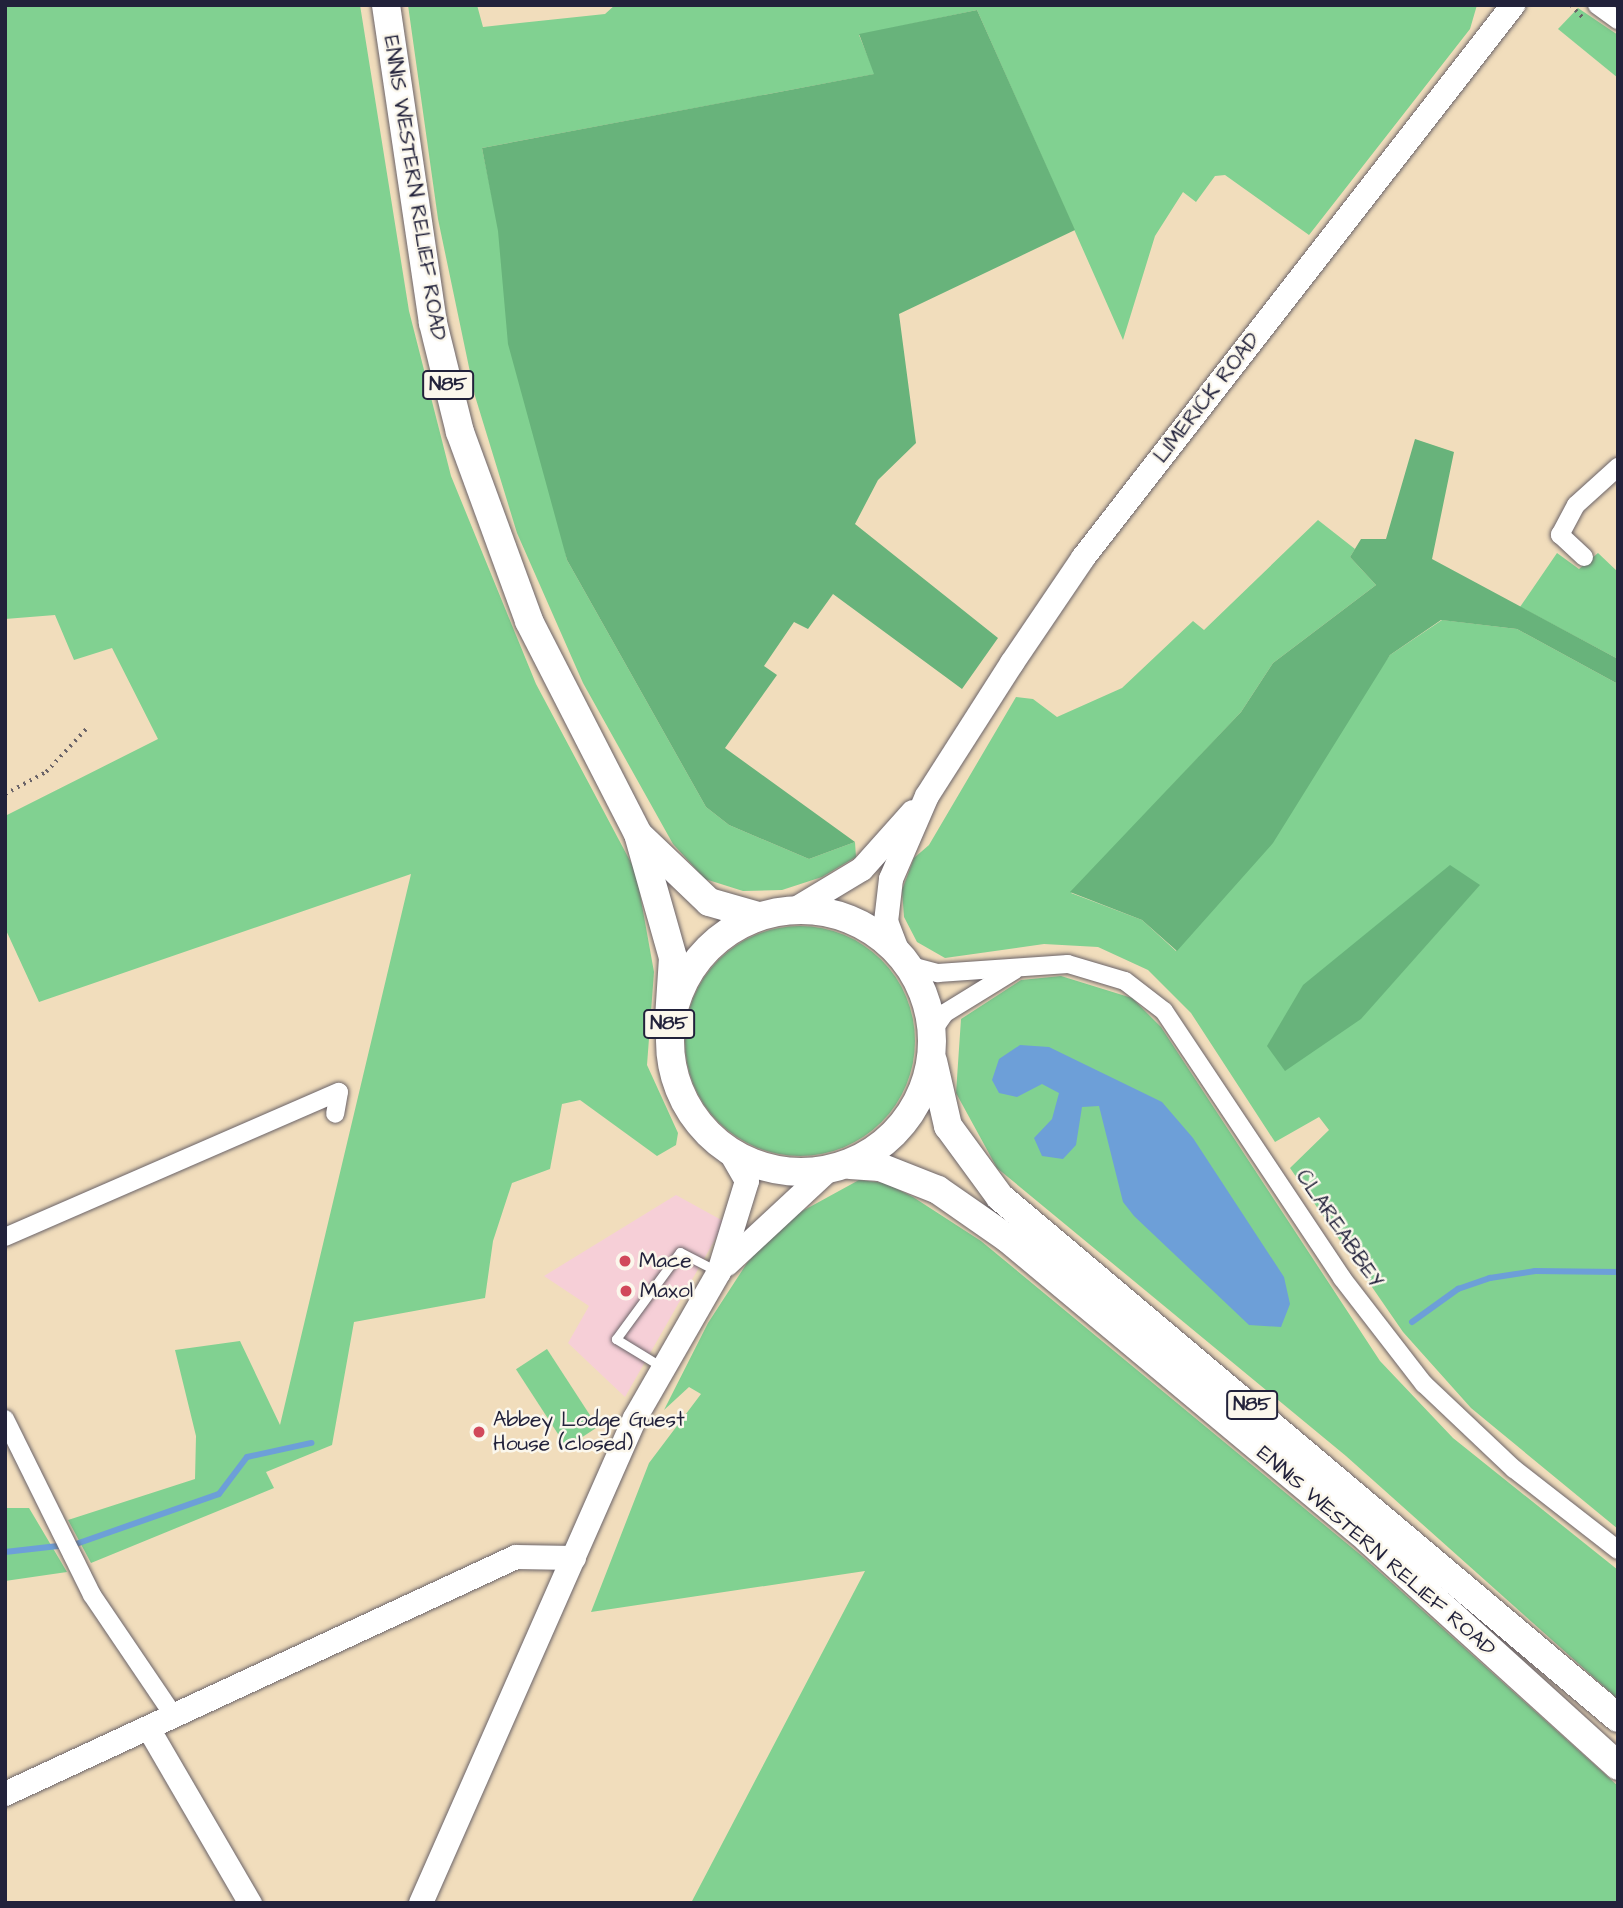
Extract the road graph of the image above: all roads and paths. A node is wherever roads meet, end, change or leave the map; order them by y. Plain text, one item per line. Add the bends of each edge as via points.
1 (386, 5) edge
2 (1597, 5) edge
3 (1508, 7) edge
4 (1618, 20) edge
5 (1618, 467) edge
6 (1584, 556) dead end
7 (88, 727) dead end
8 (5, 794) edge
9 (927, 796) junction
10 (638, 834) junction
11 (794, 910) junction
12 (758, 916) junction
13 (904, 958) junction
14 (1025, 965) junction
15 (669, 1019) junction
16 (933, 1030) junction
17 (933, 1061) junction
18 (334, 1114) dead end
19 (730, 1151) junction
20 (838, 1168) junction
21 (5, 1237) edge
22 (719, 1272) junction
23 (663, 1368) junction
24 (5, 1419) edge
25 (1618, 1550) edge
26 (574, 1558) junction
27 (174, 1716) junction
28 (1618, 1718) edge
29 (148, 1728) junction
30 (1618, 1766) edge
31 (5, 1794) edge
32 (250, 1903) edge
33 (421, 1903) edge

1 - 10 main road, ENNIS WESTERN RELIEF ROAD / N85 via 433,323 460,432 529,621
2 - 4 street
3 - 9 main road, LIMERICK ROAD via 1083,558
5 - 6 street via 1576,505 1560,535
7 - 8 path via 46,772
9 - 11 main road via 862,869
9 - 13 main road via 891,879 886,922
10 - 12 main road, ENNIS WESTERN RELIEF ROAD / N85 via 709,902
10 - 15 main road, ENNIS WESTERN RELIEF ROAD / N85 via 673,958
11 - 12 main road, N85
11 - 13 main road, N85 via 862,926
12 - 15 main road, N85 via 711,943 691,965
13 - 14 street, CLAREABBEY via 938,973
13 - 16 main road, N85
14 - 16 street, CLAREABBEY via 982,986
14 - 25 street, CLAREABBEY via 1098,970 1164,1011 1342,1278 1424,1384 1514,1469
15 - 19 main road, N85 via 668,1049 683,1099
16 - 17 main road, N85
17 - 20 main road, N85 via 906,1122
17 - 28 main road, ENNIS WESTERN RELIEF ROAD / N85 via 948,1126 1000,1197
18 - 21 street via 339,1092
19 - 20 main road, N85 via 782,1169
19 - 22 main road via 747,1181
20 - 22 main road
20 - 30 main road, ENNIS WESTERN RELIEF ROAD / N85 via 880,1167 938,1190 1007,1238 1368,1540
22 - 23 main road
22 - 23 lane via 680,1252 616,1339
23 - 26 main road
24 - 27 street via 58,1534
26 - 27 main road via 516,1557
26 - 33 main road
27 - 29 main road
29 - 31 main road
29 - 32 street

